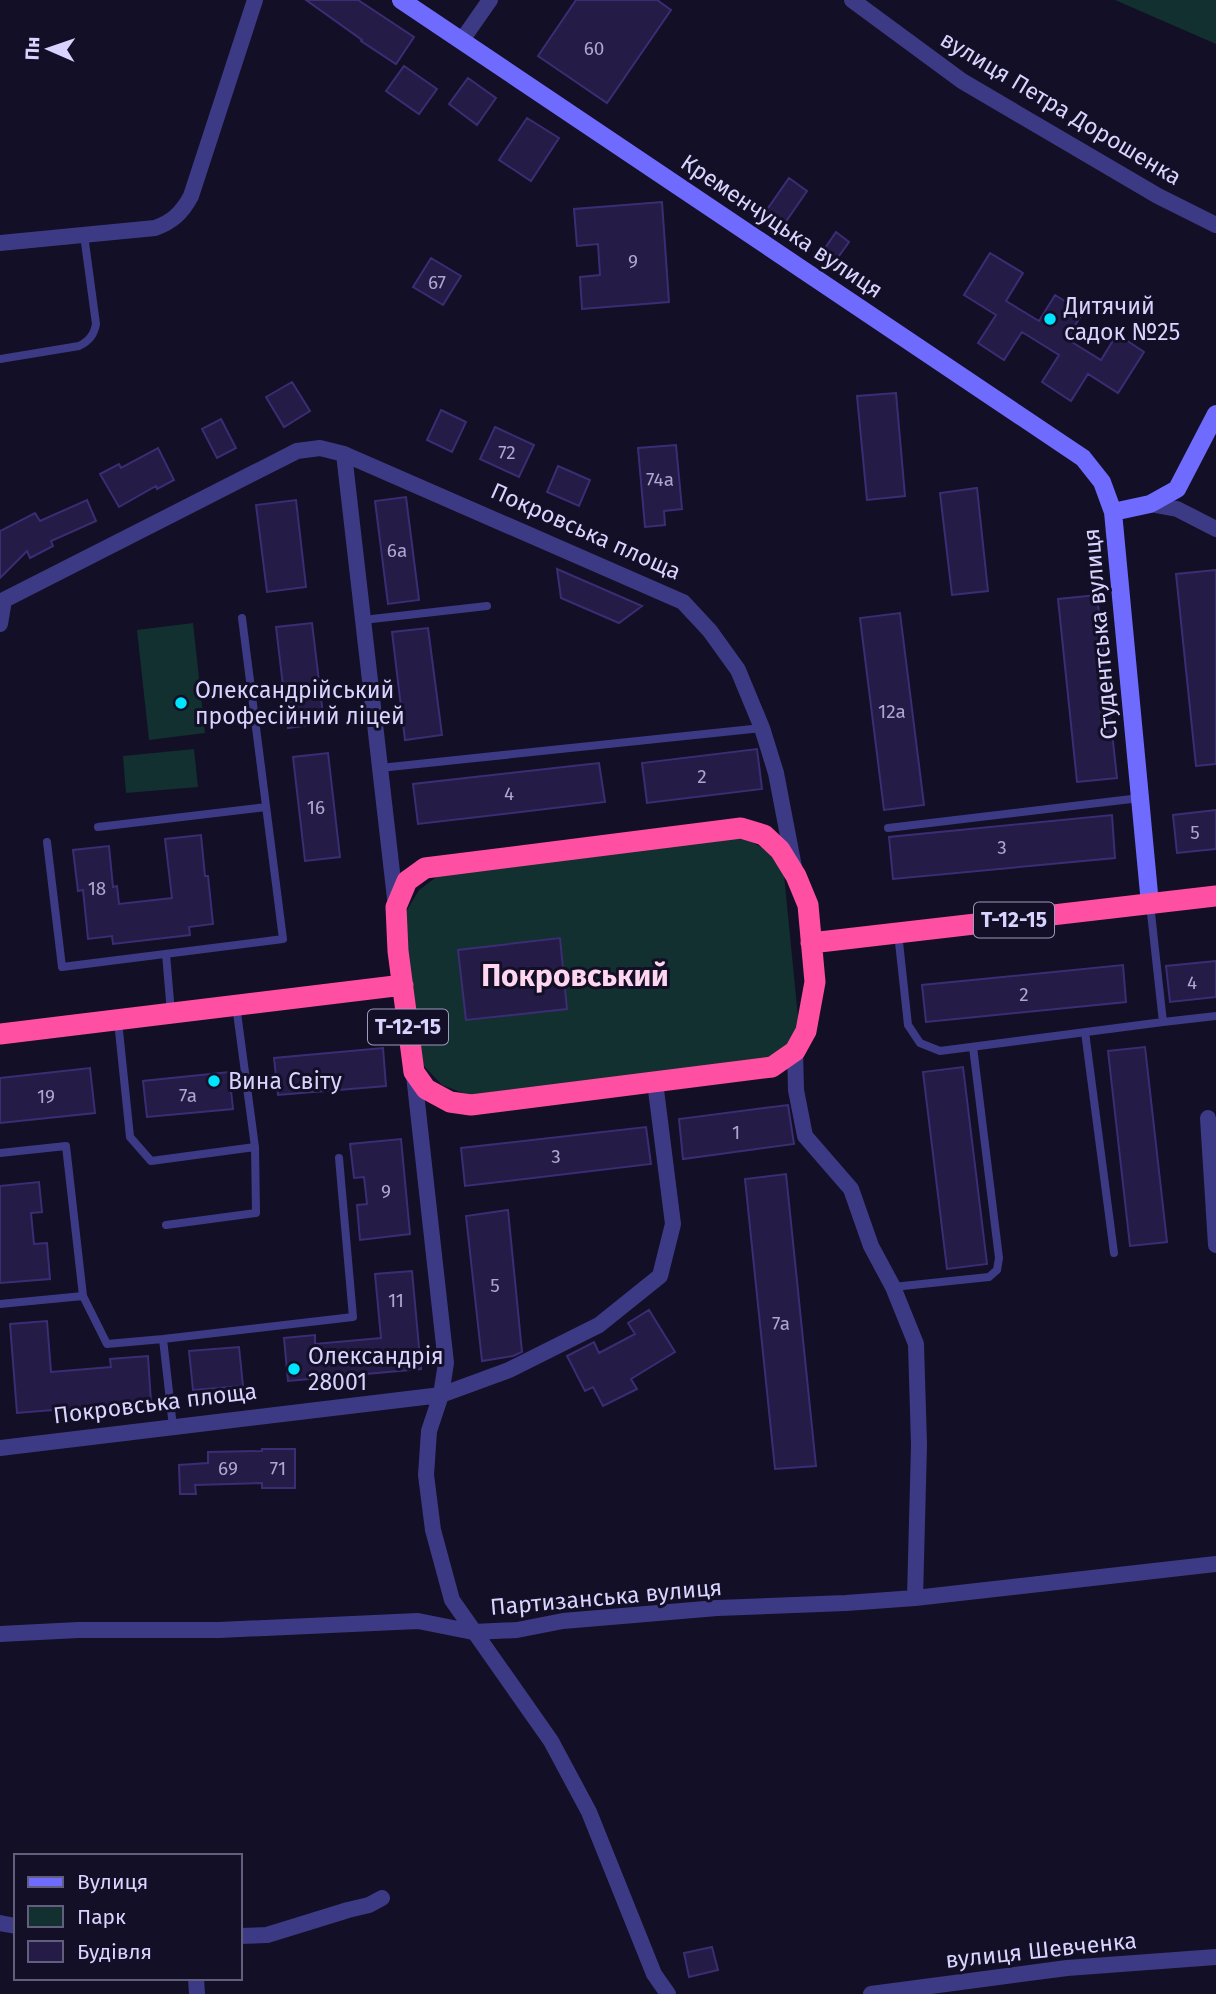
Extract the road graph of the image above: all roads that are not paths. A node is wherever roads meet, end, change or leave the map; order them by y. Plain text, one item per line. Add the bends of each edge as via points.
1 (254, 0) edge
2 (401, 0) edge
3 (490, 0) edge
4 (852, 0) edge
5 (461, 40) junction
6 (1216, 225) edge
7 (84, 235) junction
8 (0, 243) edge
9 (0, 359) edge
10 (1216, 414) edge
11 (344, 454) junction
12 (1150, 504) junction
13 (1113, 512) junction
14 (1216, 530) edge
15 (2, 598) edge
16 (487, 606) dead end
17 (242, 618) dead end
18 (363, 620) junction
19 (0, 624) edge
20 (762, 728) junction
21 (380, 768) junction
22 (1140, 799) junction
23 (266, 807) junction
24 (98, 827) dead end
25 (888, 828) dead end
26 (47, 842) dead end
27 (796, 876) junction
28 (1216, 896) edge
29 (1150, 904) junction
30 (396, 906) junction
31 (898, 933) junction
32 (811, 943) junction
33 (166, 954) junction
34 (403, 985) junction
35 (236, 1005) junction
36 (171, 1013) junction
37 (1216, 1016) edge
38 (118, 1020) junction
39 (1163, 1022) junction
40 (1085, 1032) junction
41 (0, 1034) edge
42 (973, 1046) junction
43 (794, 1051) junction
44 (414, 1072) junction
45 (655, 1082) junction
46 (1208, 1118) dead end
47 (255, 1147) junction
48 (0, 1153) edge
49 (339, 1158) dead end
50 (166, 1225) dead end
51 (1216, 1245) edge
52 (1114, 1253) dead end
53 (893, 1287) junction
54 (83, 1296) junction
55 (0, 1304) edge
56 (163, 1339) junction
57 (440, 1395) junction
58 (173, 1427) junction
59 (0, 1448) edge
60 (1216, 1564) edge
61 (915, 1598) junction
62 (473, 1632) junction
63 (0, 1634) edge
64 (382, 1898) dead end
65 (242, 1936) edge
66 (1216, 1957) edge
67 (668, 1994) edge
68 (871, 1994) edge

1 - 7 street via 185,207 167,224 155,228
2 - 5 street, Кременчуцька вулиця
3 - 5 street
4 - 6 street, вулиця Петра Дорошенка via 962,81
5 - 13 street, Кременчуцька вулиця via 1083,458 1102,482
7 - 8 street
7 - 9 lane via 96,324 93,335 79,346
10 - 12 street, Студентська вулиця via 1177,489
11 - 15 street, Покровська площа via 320,448 297,451
11 - 18 street
11 - 20 street, Покровська площа via 683,602 738,670
12 - 13 street, Студентська вулиця
12 - 14 street via 1177,509
13 - 22 street, Студентська вулиця
15 - 19 street, Покровська площа
16 - 18 lane
17 - 23 lane
18 - 21 street
20 - 21 lane
20 - 27 street, Покровська площа via 776,773
21 - 30 street
22 - 25 lane
22 - 29 street, Студентська вулиця
23 - 24 lane
23 - 33 lane via 283,939
26 - 33 lane via 62,967
27 - 30 highway, Покровська площа via 764,835 741,828 425,868 407,881
27 - 32 highway, Покровська площа via 808,905
28 - 29 highway, Т-12-15
29 - 31 highway, Т-12-15
29 - 39 lane
30 - 34 highway, Т-12-15
31 - 32 highway, Т-12-15
31 - 42 lane via 908,1026 920,1043 940,1051
32 - 43 highway, Покровська площа via 815,982 807,1031
33 - 36 lane
34 - 35 highway, Т-12-15
34 - 44 highway, Т-12-15
35 - 36 highway, Т-12-15
35 - 47 lane
36 - 38 highway, Т-12-15
37 - 39 lane
38 - 41 highway, Т-12-15
38 - 47 lane via 130,1137 151,1161
39 - 40 lane
40 - 42 lane
40 - 52 lane
42 - 53 lane via 997,1270 989,1277
43 - 45 highway, Т-12-15 via 772,1067
43 - 53 street via 805,1136 851,1189
44 - 45 highway, Т-12-15 via 426,1089 471,1105
44 - 57 street via 446,1363
45 - 57 street, Покровська площа via 673,1224 660,1276 599,1325 509,1370
46 - 51 street
47 - 50 lane via 256,1213
48 - 54 lane via 66,1146
49 - 56 lane via 353,1317
53 - 61 street via 916,1344
54 - 55 lane
54 - 56 lane via 107,1344
56 - 58 lane
57 - 58 street, Покровська площа
57 - 62 street via 429,1431 426,1475 433,1530 452,1600
58 - 59 street, Покровська площа
60 - 61 street, Партизанська вулиця
61 - 62 street, Партизанська вулиця via 717,1608
62 - 63 street, Партизанська вулиця via 418,1621
62 - 67 street via 558,1753 589,1812 654,1974
64 - 65 street via 267,1935
66 - 68 street, вулиця Шевченка via 1067,1968

